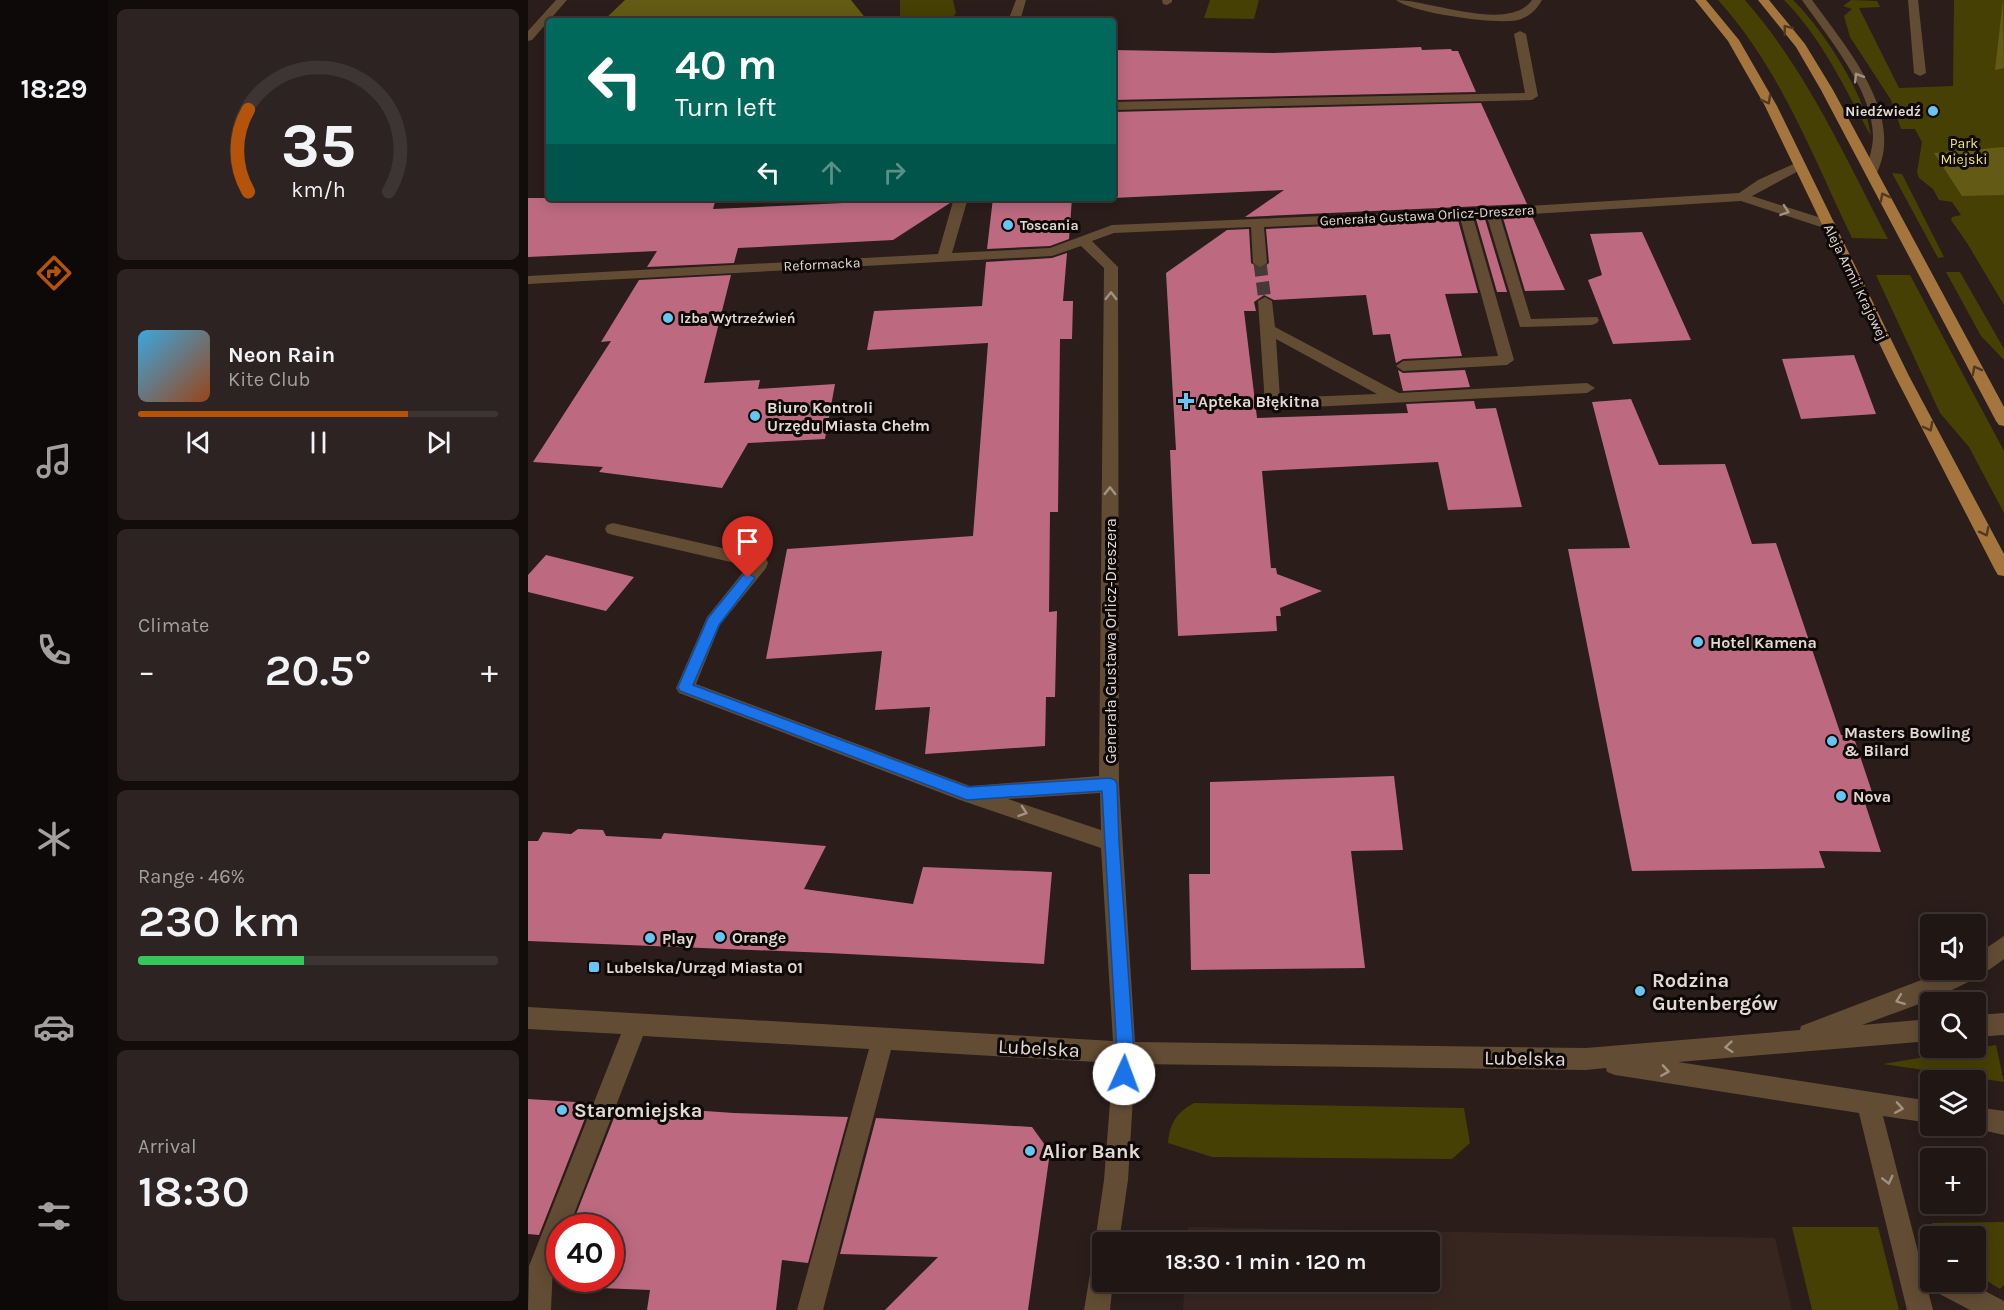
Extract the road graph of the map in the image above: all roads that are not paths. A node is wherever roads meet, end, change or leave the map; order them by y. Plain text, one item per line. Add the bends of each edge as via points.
1 (562, 0) edge
2 (1021, 0) edge
3 (1401, 0) edge
4 (1537, 0) edge
5 (1700, 0) edge
6 (1763, 0) edge
7 (1807, 0) edge
8 (1912, 0) edge
9 (1015, 18) edge
10 (1520, 33) dead end
11 (528, 38) edge
12 (1920, 73) dead end
13 (1116, 106) edge
14 (1800, 165) junction
15 (1871, 173) junction
16 (1742, 197) junction
17 (960, 201) edge
18 (1492, 213) junction
19 (1465, 214) junction
20 (1257, 223) junction
21 (1829, 225) junction
22 (1112, 229) joint
23 (1083, 240) junction
24 (944, 257) junction
25 (1260, 263) tunnel mouth
26 (528, 280) edge
27 (1265, 301) tunnel mouth
28 (1592, 320) dead end
29 (1268, 329) junction
30 (1403, 366) dead end
31 (1587, 388) dead end
32 (1397, 398) junction
33 (2004, 421) edge
34 (613, 529) dead end
35 (2004, 570) edge
36 (1110, 784) junction
37 (967, 794) junction
38 (1111, 842) junction
39 (2004, 946) edge
40 (1986, 960) edge
41 (1948, 980) edge
42 (528, 1018) edge
43 (2004, 1024) edge
44 (636, 1025) junction
45 (1986, 1025) edge
46 (1920, 1031) edge
47 (882, 1038) junction
48 (1788, 1042) junction
49 (1125, 1053) junction
50 (1586, 1059) junction
51 (1868, 1103) junction
52 (1920, 1111) edge
53 (1986, 1120) edge
54 (2004, 1123) edge
55 (1108, 1232) edge
56 (1920, 1270) edge
57 (1100, 1292) edge
58 (1920, 1292) edge
59 (1961, 1292) edge
60 (538, 1310) edge
61 (810, 1310) edge
62 (1097, 1310) edge
63 (1920, 1310) edge
64 (1995, 1310) edge

1 - 11 street
2 - 9 street
3 - 4 street via 1495,18 1522,15
5 -> 14 main road, Aleja Armii Krajowej via 1733,40
15 -> 6 main road via 1809,58
15 -> 7 street via 1880,135 1873,108 1863,85
8 - 12 street
10 - 13 street via 1532,96
14 - 16 street
14 - 21 main road, Aleja Armii Krajowej
33 -> 15 main road
16 - 18 street, Generała Gustawa Orlicz-Dreszera
16 -> 21 street
17 - 24 street
18 - 19 street, Generała Gustawa Orlicz-Dreszera
18 - 28 street via 1525,324
19 - 20 street, Generała Gustawa Orlicz-Dreszera
19 - 30 street via 1507,360
20 - 22 street, Generała Gustawa Orlicz-Dreszera
20 - 25 street
21 -> 35 main road, Aleja Armii Krajowej via 1902,376
22 - 23 street, Reformacka
23 - 24 street, Reformacka via 1053,252
36 -> 23 street, Generała Gustawa Orlicz-Dreszera via 1111,267
24 - 26 street, Reformacka
27 - 29 street
29 - 32 street
29 - 32 street via 1273,404
31 - 32 street
34 - 37 street via 760,563 713,622 685,687
36 - 37 street
36 - 38 street, Generała Gustawa Orlicz-Dreszera
37 -> 38 street
38 - 49 street, Generała Gustawa Orlicz-Dreszera
39 - 40 street, Lubelska
41 -> 48 street, Lubelska
42 - 44 street, Lubelska
43 - 45 street
44 - 47 street, Lubelska
44 - 60 street via 541,1266
46 - 48 street, Lubelska
47 - 49 street, Lubelska
47 - 61 street
48 -> 50 street, Lubelska
49 - 50 street, Lubelska
49 - 55 street, Generała Gustawa Orlicz-Dreszera
50 -> 51 street, Lubelska
51 -> 52 street, Lubelska
51 -> 56 street
53 - 54 street
57 - 62 street
58 - 63 street
59 - 64 street

